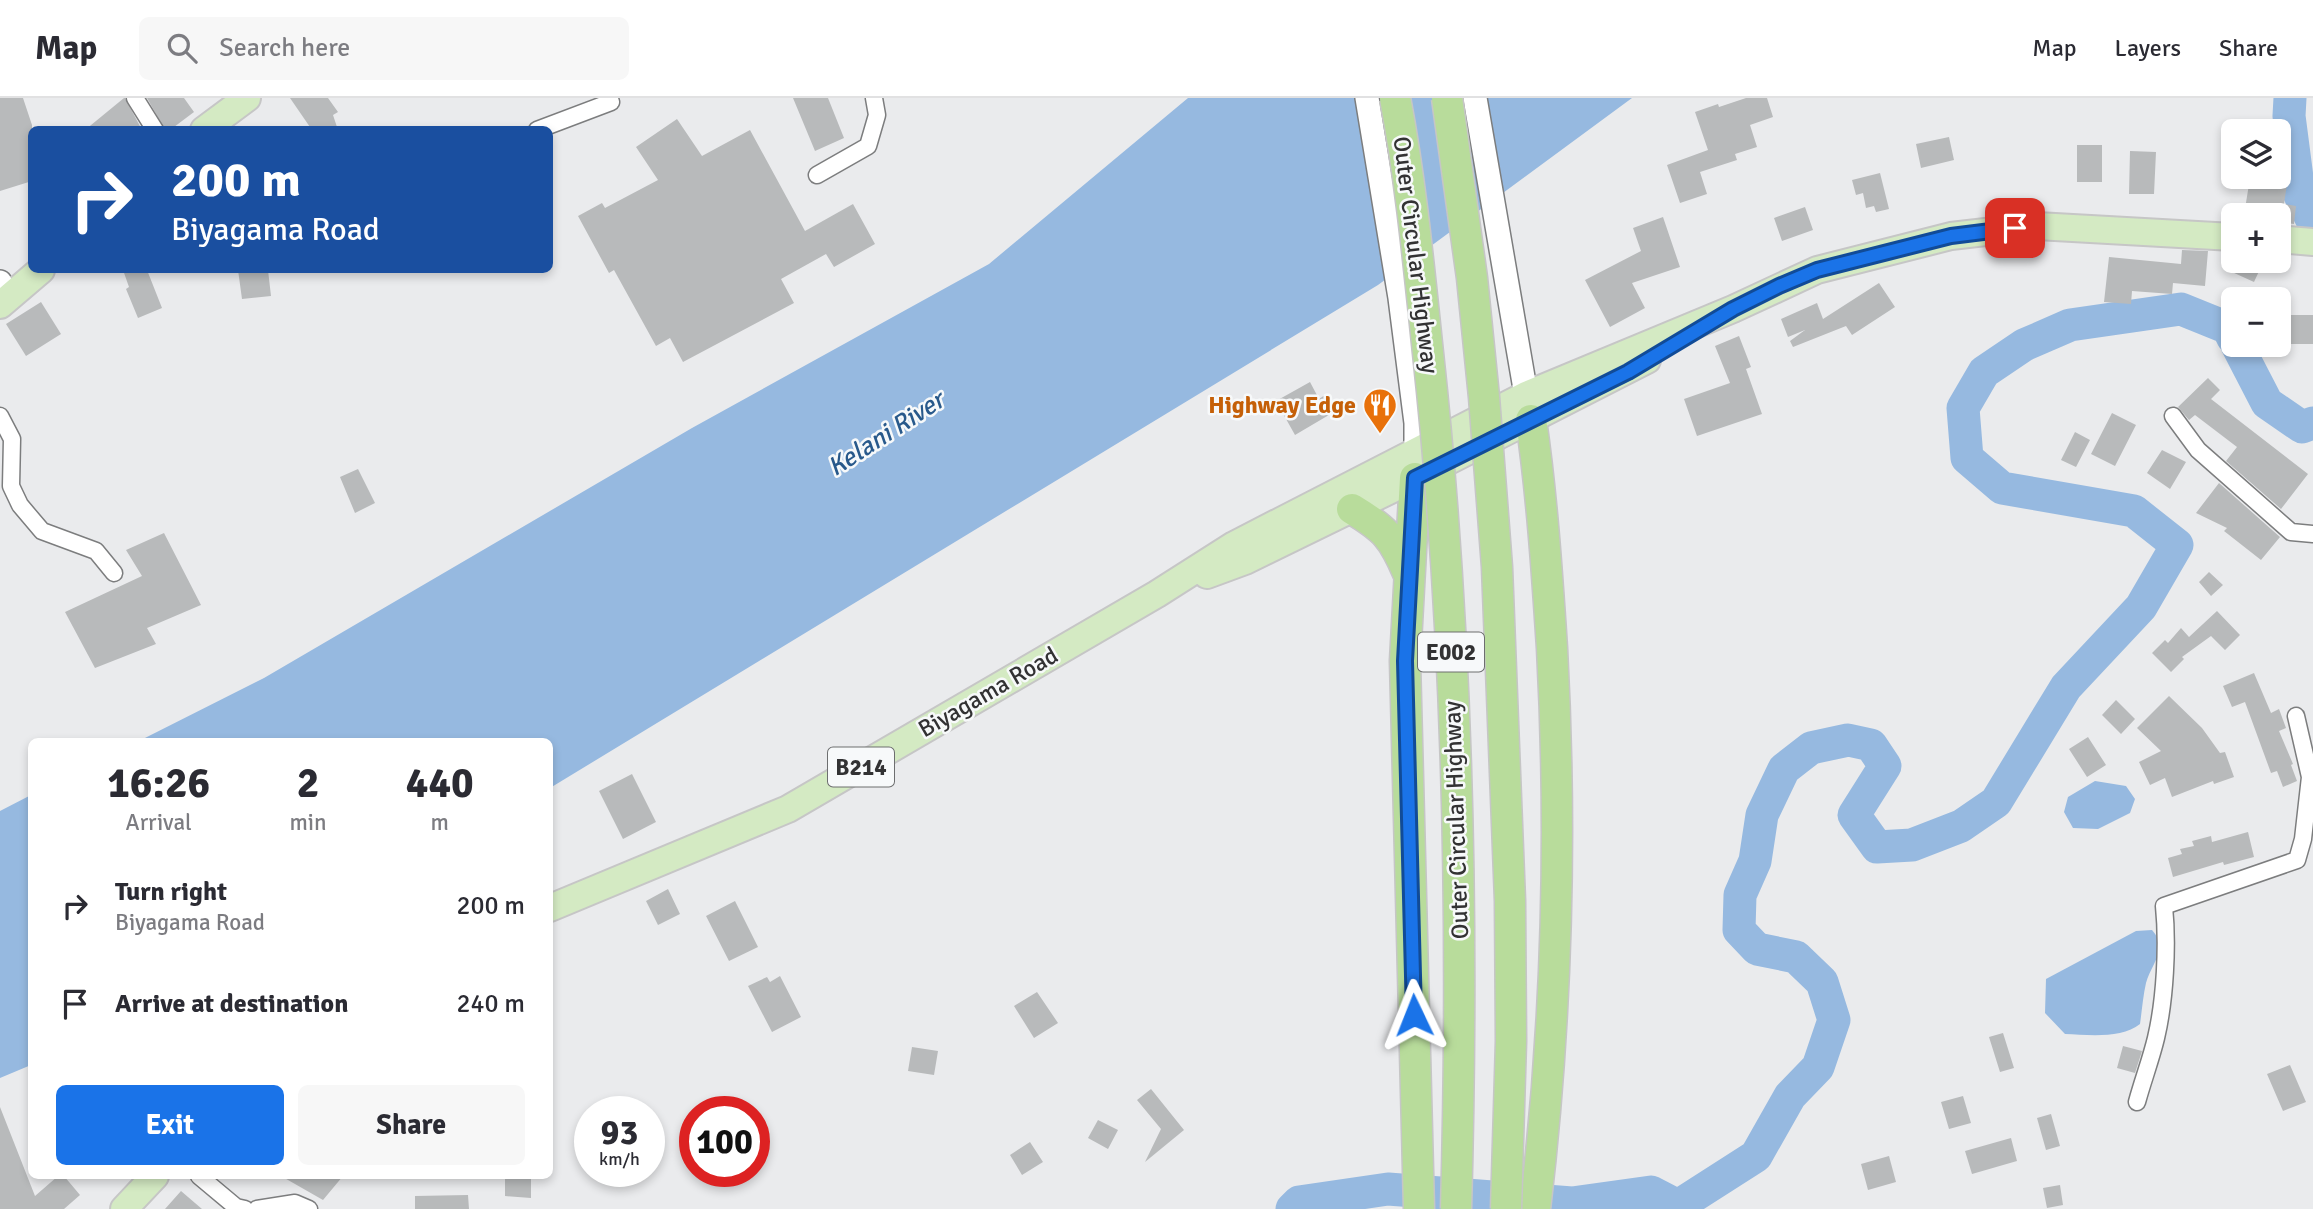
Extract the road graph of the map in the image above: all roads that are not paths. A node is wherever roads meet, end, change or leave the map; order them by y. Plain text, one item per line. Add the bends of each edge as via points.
1 (135, 98) edge
2 (247, 98) edge
3 (608, 98) edge
4 (874, 98) edge
5 (1367, 98) edge
6 (1395, 98) edge
7 (1447, 98) edge
8 (1475, 98) edge
9 (152, 126) edge
10 (209, 126) edge
11 (548, 126) edge
12 (817, 174) dead end
13 (2221, 236) edge
14 (2291, 240) edge
15 (2313, 242) edge
16 (36, 273) edge
17 (2, 295) edge
18 (1528, 408) junction
19 (0, 416) edge
20 (2173, 416) dead end
21 (1416, 465) junction
22 (1352, 509) junction
23 (2313, 534) edge
24 (114, 573) dead end
25 (1408, 574) junction
26 (1157, 594) junction
27 (2296, 716) dead end
28 (2312, 777) edge
29 (553, 907) edge
30 (2137, 1101) dead end
31 (152, 1179) edge
32 (202, 1179) edge
33 (124, 1209) edge
34 (245, 1209) edge
35 (257, 1209) edge
36 (309, 1209) edge
37 (1419, 1209) edge
38 (1456, 1209) edge
39 (1506, 1209) edge
40 (1535, 1209) edge

1 - 9 street
2 - 10 main road
3 - 11 street via 611,102
4 - 12 street via 877,115 868,145
5 - 21 street via 1400,298 1416,423
6 - 38 highway, Outer Circular Highway / E002, bridge via 1421,286 1444,514 1459,834
7 - 39 highway, Outer Circular Highway / E002, bridge via 1472,278 1497,567 1510,901
8 - 18 street
13 - 18 main road, Biyagama Road / B214 via 2037,226 1951,236 1817,270 1733,309 1628,372
14 - 15 main road
16 - 17 main road
18 - 21 main road, Biyagama Road / B214
18 - 40 highway via 1539,473 1556,727 1555,968
19 - 24 street via 12,439 11,486 20,505 42,531 96,551
20 - 23 street via 2198,450 2291,532
21 - 22 main road, Biyagama Road / B214
21 - 25 highway
21 - 26 main road, Biyagama Road / B214 via 1234,545
22 - 25 highway via 1381,527
22 - 26 main road, Biyagama Road / B214 via 1245,561
25 - 37 highway via 1405,746
26 - 29 main road, Biyagama Road / B214 via 788,809
27 - 28 street
28 - 30 street via 2297,860 2164,906 2167,939 2156,1038
31 - 33 main road
32 - 34 street
35 - 36 street via 295,1203

